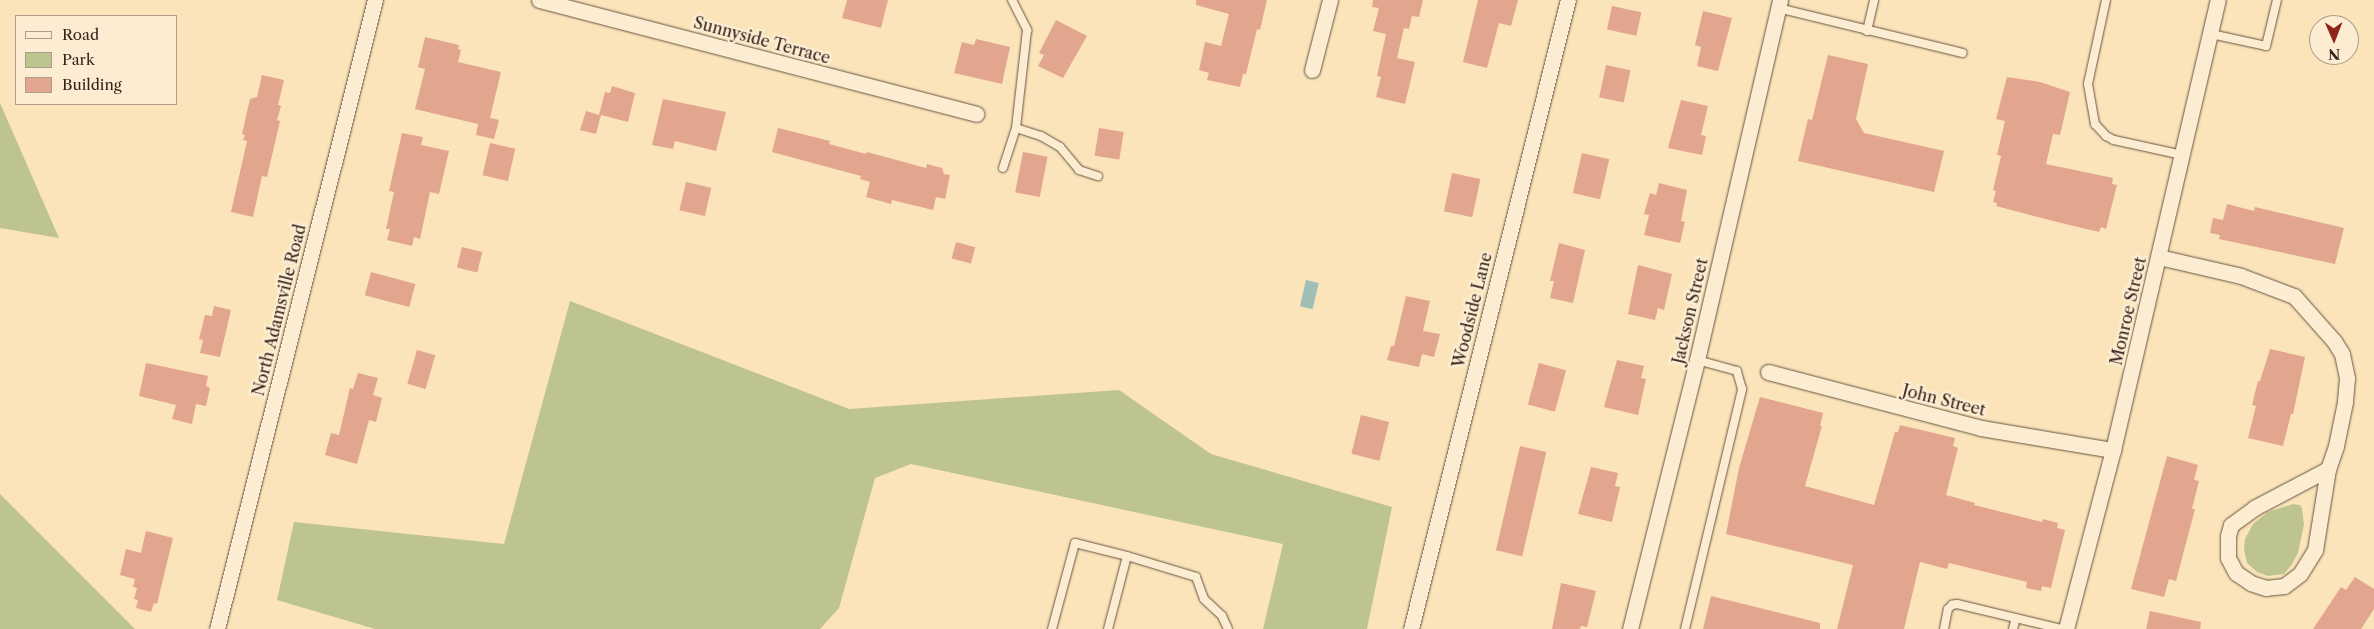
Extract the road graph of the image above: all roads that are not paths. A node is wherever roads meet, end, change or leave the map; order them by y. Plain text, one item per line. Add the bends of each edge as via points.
1 (374, 0) edge
2 (539, 0) edge
3 (1012, 0) edge
4 (1330, 0) edge
5 (1568, 0) edge
6 (1874, 0) edge
7 (2106, 0) edge
8 (2218, 0) edge
9 (2278, 0) edge
10 (1779, 4) edge
11 (1867, 30) junction
12 (2211, 34) junction
13 (1963, 53) dead end
14 (1312, 70) dead end
15 (976, 114) dead end
16 (1016, 128) junction
17 (2182, 155) junction
18 (1003, 168) dead end
19 (1098, 176) dead end
20 (2159, 257) junction
21 (1697, 360) junction
22 (1768, 372) dead end
23 (2113, 450) junction
24 (2328, 468) junction
25 (1126, 556) junction
26 (2016, 618) junction
27 (218, 629) edge
28 (1052, 629) edge
29 (1108, 629) edge
30 (1228, 629) edge
31 (1411, 629) edge
32 (1630, 629) edge
33 (1685, 629) edge
34 (1944, 629) edge
35 (2014, 629) edge
36 (2062, 629) edge
37 (2066, 629) edge

1 - 27 street, North Adamsville Road
2 - 15 street, Sunnyside Terrace
3 - 16 lane via 1027,30
4 - 14 street
5 - 31 street, Woodside Lane
6 - 11 lane
7 - 17 lane via 2088,84 2095,124 2114,140
8 - 12 street, Monroe Street
9 - 12 lane via 2266,46
10 - 11 lane
10 - 21 street, Jackson Street
11 - 13 lane
12 - 17 street, Monroe Street
16 - 18 lane
16 - 19 lane via 1041,136 1060,147 1079,170
17 - 20 street, Monroe Street
20 - 23 street, Monroe Street
20 - 24 street via 2241,276 2294,296 2334,340 2342,354 2346,386 2336,446
21 - 32 street, Jackson Street
21 - 33 lane via 1737,371 1742,389
22 - 23 street, John Street via 1981,428
23 - 37 street, Monroe Street
24 - 24 street via 2254,508 2231,525 2228,558 2236,572 2251,583 2266,588 2284,586 2300,574 2315,550
25 - 28 lane via 1075,543
25 - 29 lane
25 - 30 lane via 1196,577 1204,599 1222,616
26 - 34 lane via 1957,604 1948,609
26 - 35 lane
26 - 36 lane

